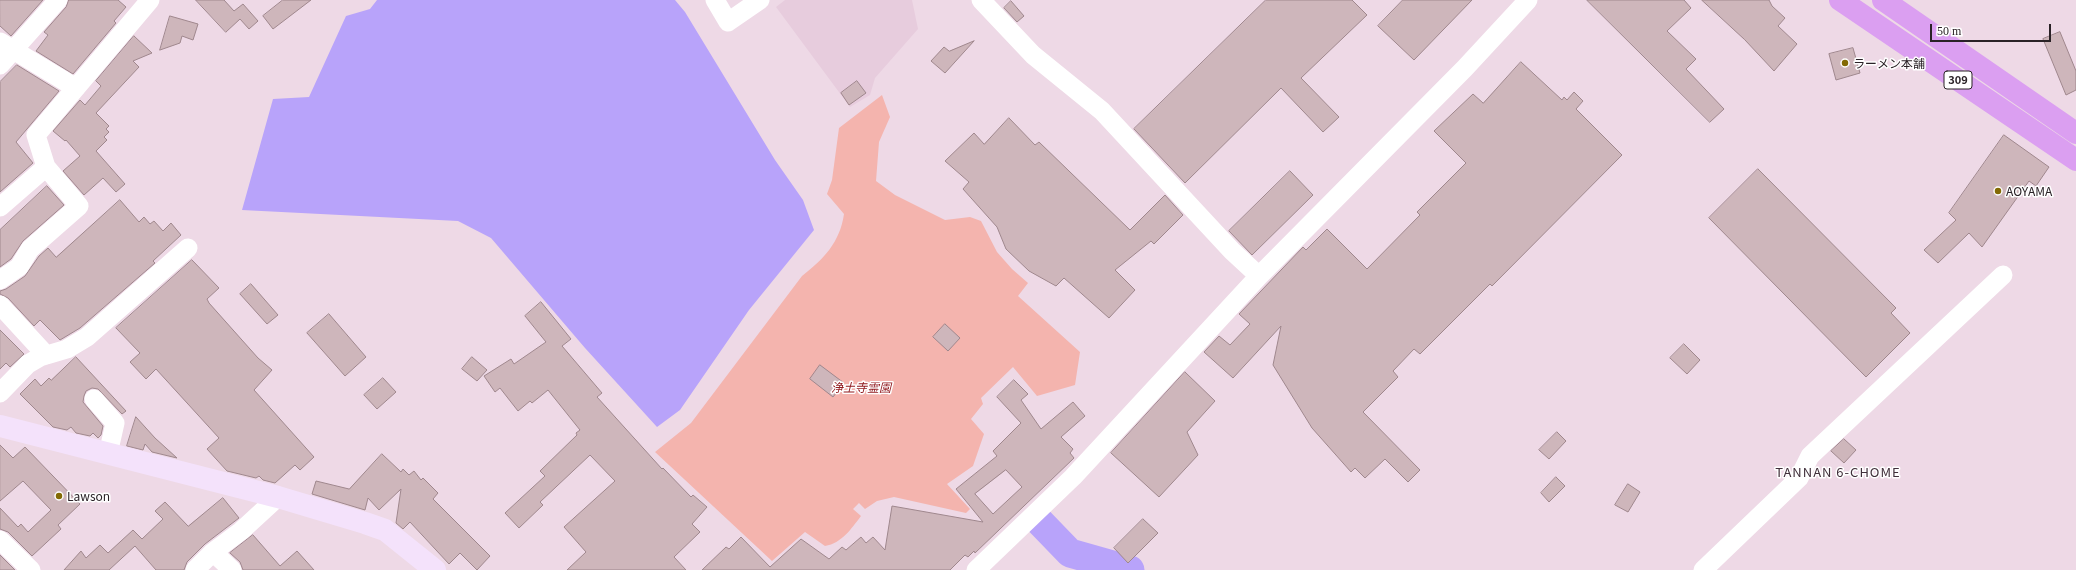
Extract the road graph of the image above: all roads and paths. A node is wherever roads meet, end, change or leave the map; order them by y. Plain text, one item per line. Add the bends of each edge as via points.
1 (58, 0) edge
2 (149, 0) edge
3 (715, 0) edge
4 (760, 0) edge
5 (981, 0) edge
6 (1528, 0) edge
7 (1840, 0) edge
8 (1883, 0) edge
9 (7, 46) edge
10 (0, 64) edge
11 (76, 88) junction
12 (2076, 133) edge
13 (2076, 160) edge
14 (46, 167) junction
15 (0, 207) edge
16 (188, 248) dead end
17 (2003, 275) dead end
18 (1259, 276) junction
19 (0, 280) edge
20 (0, 305) edge
21 (46, 355) junction
22 (0, 393) edge
23 (94, 399) dead end
24 (0, 426) edge
25 (108, 454) junction
26 (278, 497) junction
27 (0, 540) edge
28 (213, 552) junction
29 (31, 570) edge
30 (195, 570) edge
31 (232, 570) edge
32 (435, 570) edge
33 (976, 570) edge
34 (1703, 570) edge

1 - 9 street
2 - 11 street
3 - 4 street via 728,22
5 - 18 street via 1033,55 1102,112 1232,251
6 - 18 street via 1465,68
7 - 13 highway, 309
8 - 12 highway, 309
9 - 10 street
9 - 11 street
11 - 14 street via 36,136
14 - 15 street
14 - 19 street via 79,206 30,249 19,267
16 - 21 street via 87,337 67,350
17 - 34 street via 1810,456 1799,478
18 - 33 street via 1073,478
20 - 21 street
21 - 22 street via 28,364
23 - 25 street via 115,423
24 - 25 street
25 - 26 street
26 - 28 street via 241,531
26 - 32 street via 385,530
27 - 29 street
28 - 30 street
28 - 31 street

